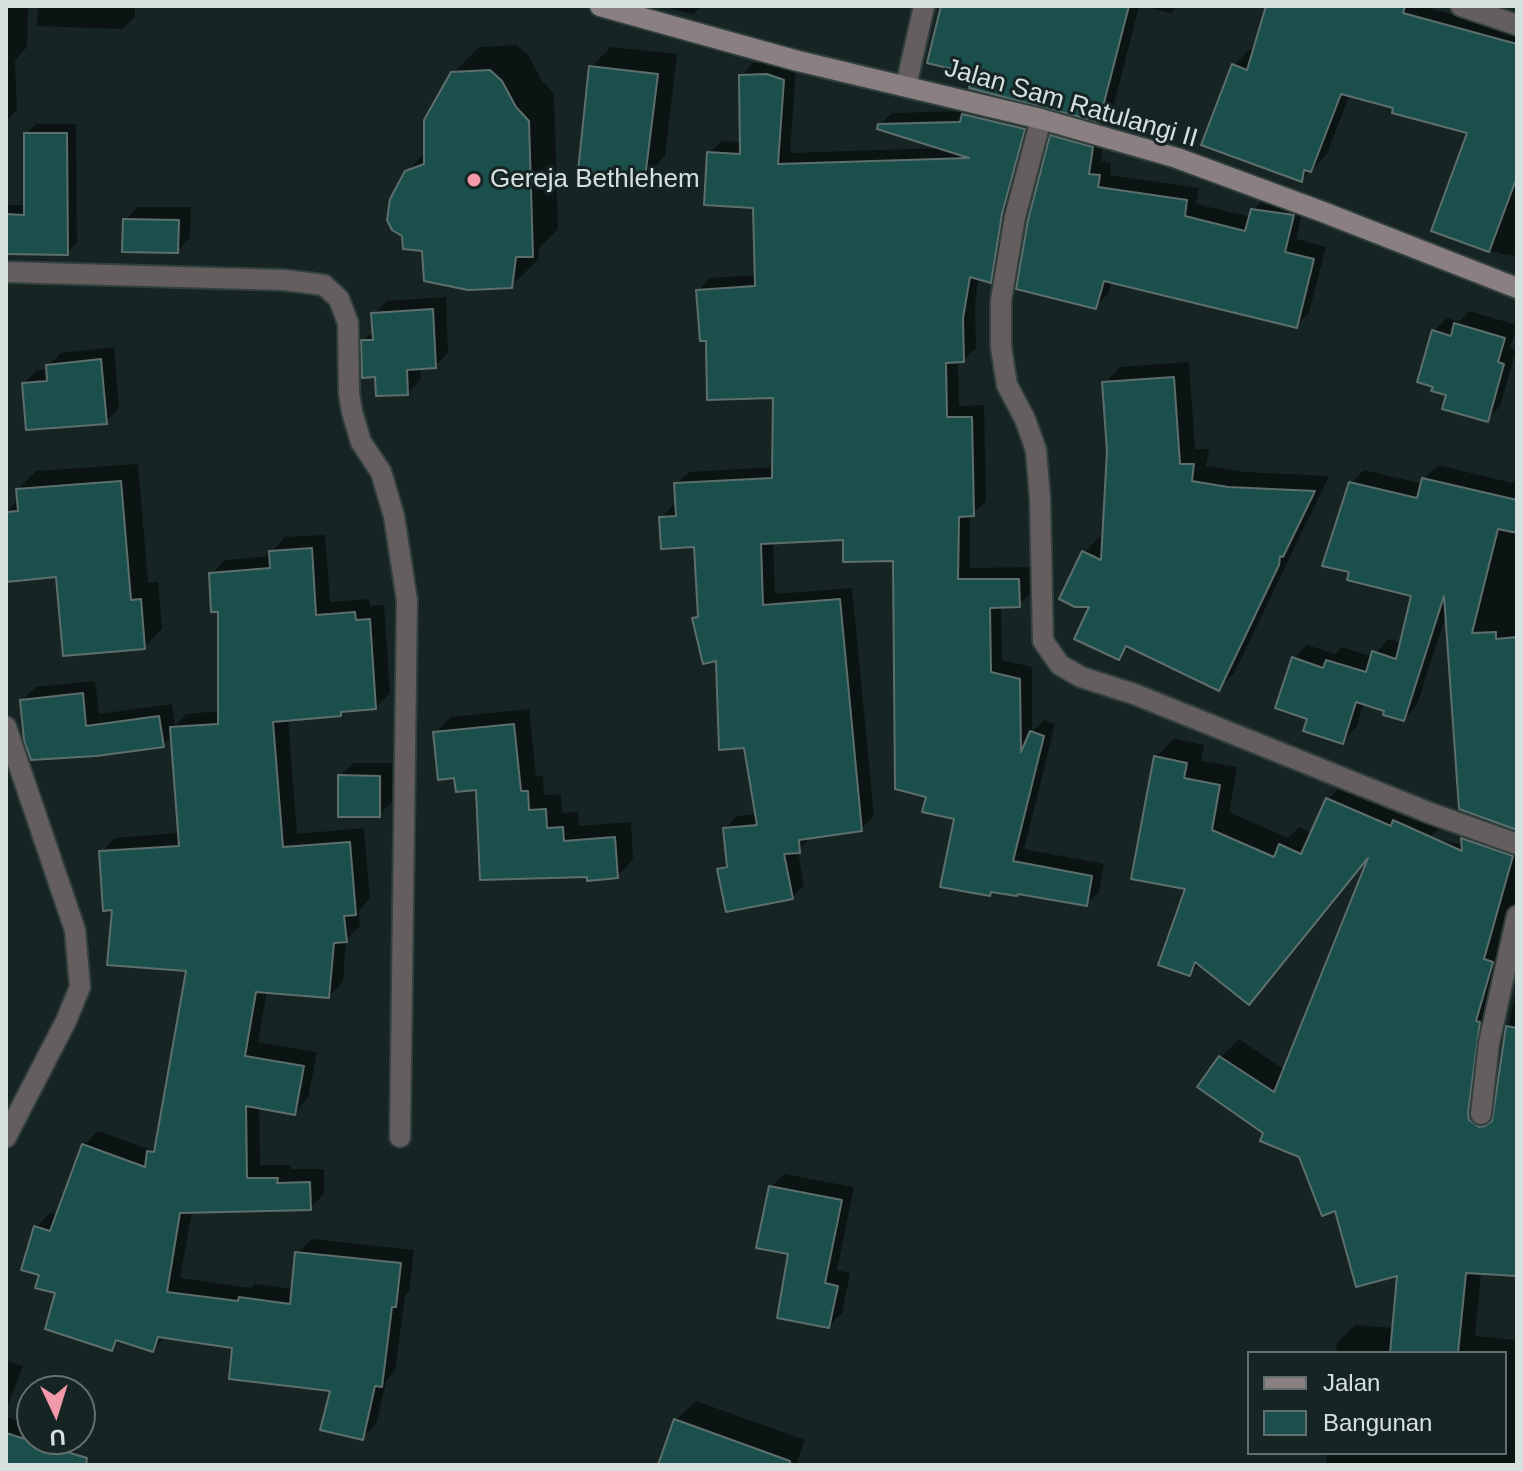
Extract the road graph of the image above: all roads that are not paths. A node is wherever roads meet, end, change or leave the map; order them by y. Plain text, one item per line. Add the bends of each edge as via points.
1 (600, 6) edge
2 (924, 6) edge
3 (1461, 6) edge
4 (1517, 25) edge
5 (906, 86) junction
6 (1041, 119) junction
7 (6, 272) edge
8 (1517, 288) edge
9 (6, 727) edge
10 (1517, 844) edge
11 (1517, 916) edge
12 (1481, 1114) dead end
13 (6, 1137) edge
14 (400, 1137) dead end

1 - 5 street, Jalan Sam Ratulangi II
2 - 5 street
3 - 4 street
5 - 6 street, Jalan Sam Ratulangi II
6 - 8 street, Jalan Sam Ratulangi II via 1177,158
6 - 10 street via 1015,217 1001,300 1001,347 1007,385 1036,450 1043,641 1060,665 1081,677
7 - 14 street via 284,280 324,285 339,299 348,323 352,412 361,442 381,472 394,516 407,600
9 - 13 street via 75,930 80,987
11 - 12 street via 1489,1043

